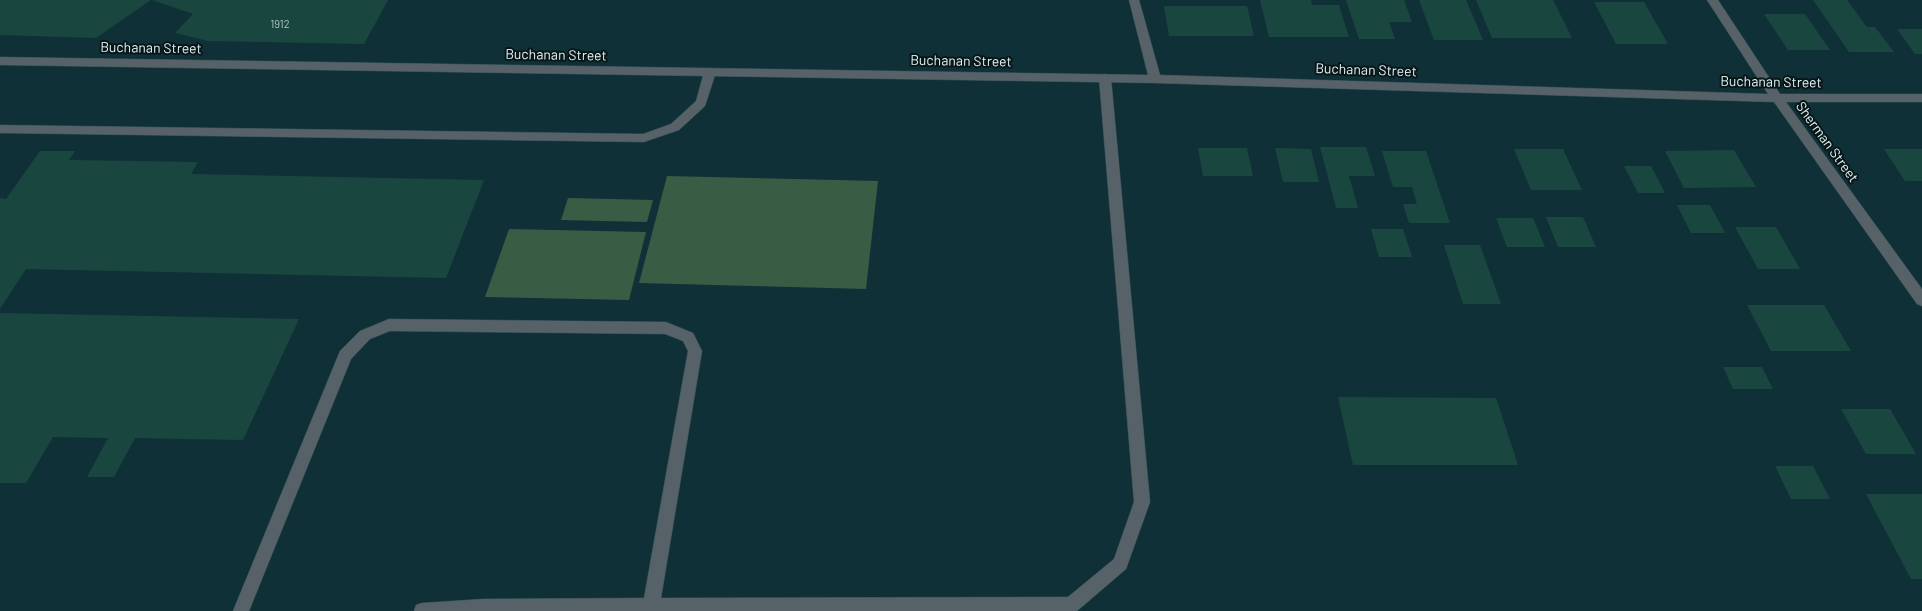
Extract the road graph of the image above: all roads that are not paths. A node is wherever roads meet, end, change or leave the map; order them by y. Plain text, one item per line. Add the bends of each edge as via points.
1 (1134, 0) edge
2 (1712, 0) edge
3 (0, 61) edge
4 (710, 72) junction
5 (1105, 78) junction
6 (1155, 79) junction
7 (1777, 98) junction
8 (1922, 98) edge
9 (0, 129) edge
10 (1922, 300) edge
11 (651, 606) junction
12 (482, 609) edge
13 (241, 611) edge
14 (422, 611) edge

1 - 6 street
2 - 7 street, Sherman Street
3 - 4 street, Buchanan Street
4 - 5 street, Buchanan Street
4 - 9 street via 701,103 675,127 644,138
5 - 6 street, Buchanan Street
5 - 11 street via 1142,502 1120,564 1071,605
6 - 7 street, Buchanan Street
7 - 8 street, Buchanan Street
7 - 10 street, Sherman Street
11 - 12 street
11 - 13 street via 695,351 688,337 666,328 389,324 365,336 345,355
12 - 14 street

